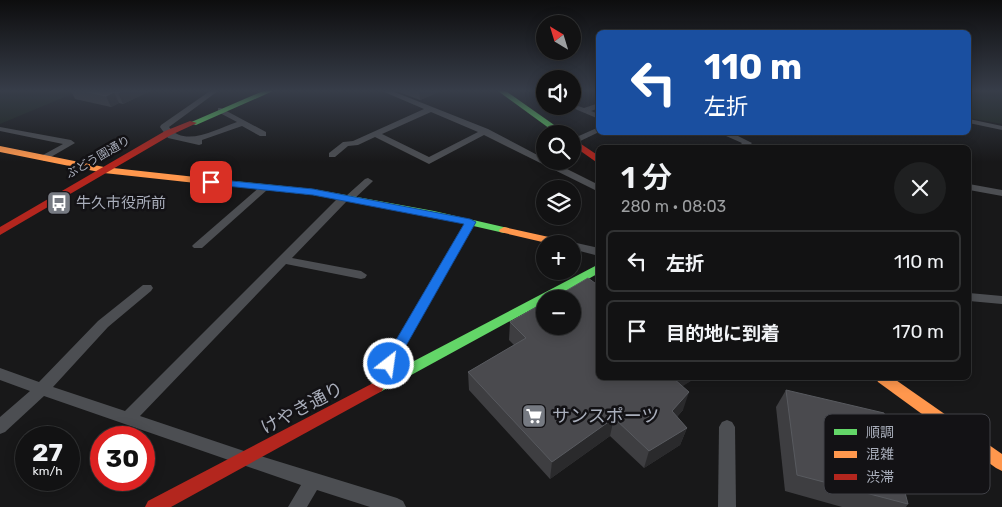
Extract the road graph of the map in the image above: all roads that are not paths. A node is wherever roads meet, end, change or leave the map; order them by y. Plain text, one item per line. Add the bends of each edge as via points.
1 (181, 115) edge
2 (210, 115) edge
3 (229, 115) edge
4 (419, 115) edge
5 (441, 115) edge
6 (535, 115) edge
7 (971, 121) edge
8 (242, 123) junction
9 (550, 125) edge
10 (1002, 128) edge
11 (0, 129) edge
12 (596, 130) edge
13 (485, 131) junction
14 (168, 133) junction
15 (263, 134) dead end
16 (375, 134) junction
17 (728, 135) edge
18 (581, 138) edge
19 (745, 145) edge
20 (581, 148) edge
21 (0, 149) edge
22 (332, 155) dead end
23 (536, 155) edge
24 (44, 158) junction
25 (596, 159) edge
26 (104, 170) junction
27 (565, 170) edge
28 (368, 181) dead end
29 (596, 187) edge
30 (971, 187) edge
31 (264, 188) junction
32 (1002, 193) edge
33 (346, 199) junction
34 (470, 222) junction
35 (0, 232) edge
36 (536, 237) edge
37 (198, 246) dead end
38 (581, 247) edge
39 (596, 251) edge
40 (284, 260) junction
41 (596, 270) edge
42 (361, 275) dead end
43 (148, 288) dead end
44 (971, 297) edge
45 (1002, 300) edge
46 (0, 374) edge
47 (398, 376) junction
48 (886, 380) edge
49 (42, 389) junction
50 (933, 414) edge
51 (128, 418) junction
52 (1, 425) edge
53 (727, 427) dead end
54 (990, 454) edge
55 (244, 459) junction
56 (1002, 463) edge
57 (314, 480) junction
58 (154, 507) edge
59 (297, 507) edge
60 (397, 507) edge
61 (727, 507) edge

1 - 14 street via 165,126
2 - 14 street, ぶどう園通り
3 - 8 street
4 - 16 street
5 - 13 street
6 - 9 street
7 - 10 street
8 - 14 street via 195,141
8 - 15 street
11 - 24 street via 70,143
12 - 18 street
13 - 16 street via 429,161
13 - 23 street
14 - 26 street, ぶどう園通り
16 - 22 street via 346,144
17 - 19 street via 748,143
20 - 25 street
21 - 24 street
24 - 26 street
26 - 31 street
26 - 35 street, ぶどう園通り
27 - 29 street
28 - 33 street
30 - 32 street
31 - 33 street via 313,192
31 - 37 street
33 - 34 street
33 - 40 street
34 - 36 street
34 - 47 street via 389,364
38 - 39 street
40 - 42 street
40 - 51 street
41 - 47 street, けやき通り
43 - 49 street via 103,324
44 - 45 street
46 - 49 street
47 - 55 street, けやき通り
48 - 50 street
49 - 51 street
49 - 52 street
51 - 55 street
53 - 61 street
54 - 56 street
55 - 57 street
55 - 58 street, けやき通り
57 - 59 street
57 - 60 street

